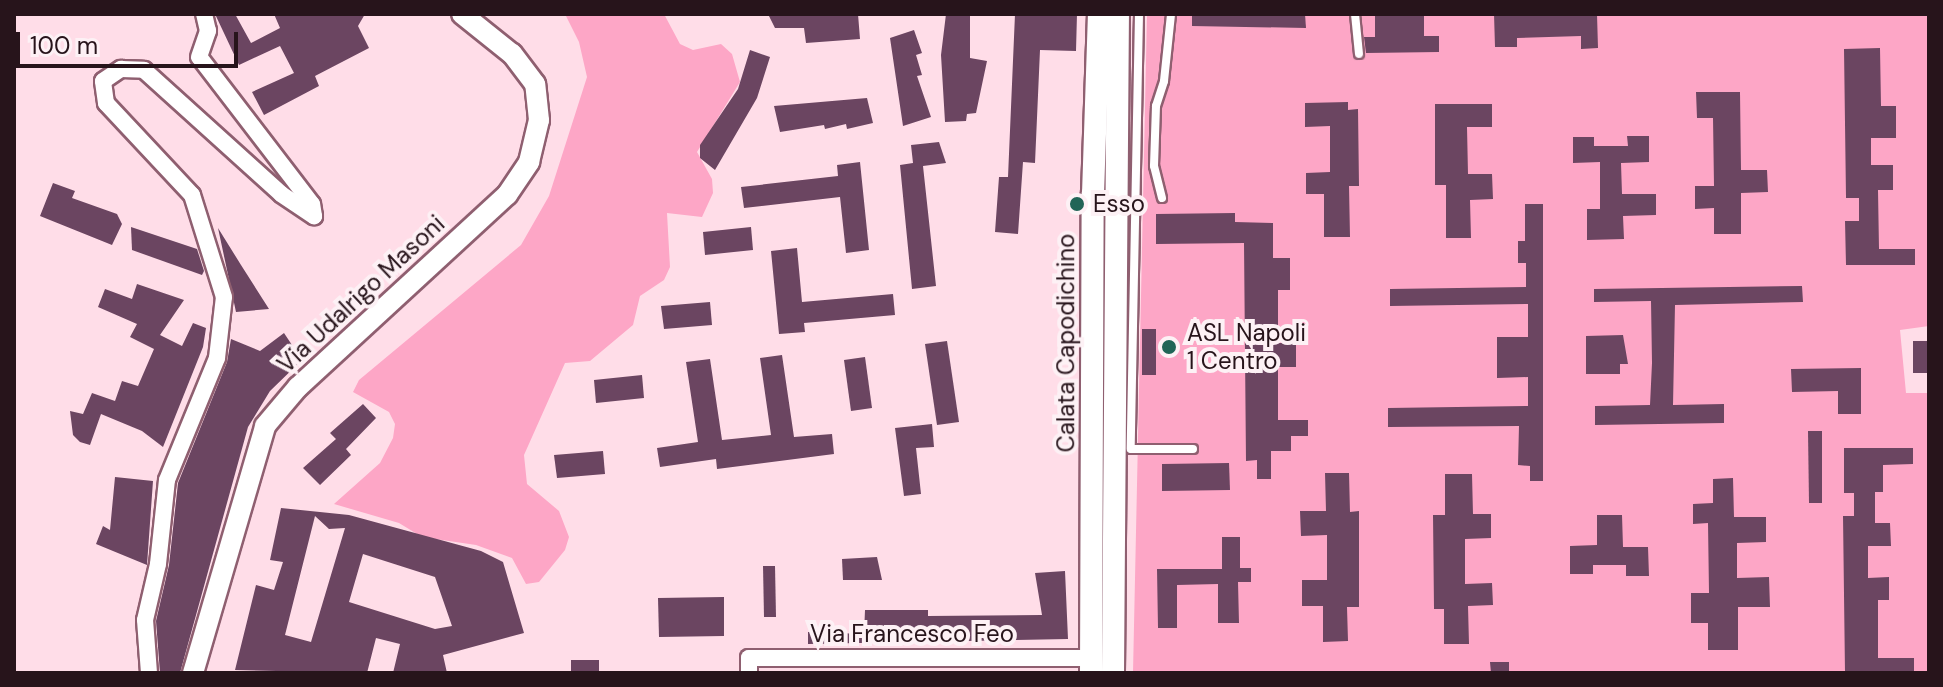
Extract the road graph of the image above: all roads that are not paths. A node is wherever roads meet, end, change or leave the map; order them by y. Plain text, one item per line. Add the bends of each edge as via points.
1 (204, 14) edge
2 (462, 14) edge
3 (1099, 14) edge
4 (1118, 14) edge
5 (1139, 14) edge
6 (1171, 14) edge
7 (1355, 14) edge
8 (1359, 54) dead end
9 (1162, 198) dead end
10 (1193, 449) dead end
11 (201, 663) edge
12 (1091, 665) edge
13 (149, 673) edge
14 (193, 673) edge
15 (749, 673) edge
16 (1113, 673) edge

1 - 13 street via 208,31 199,57 312,204 314,216 281,194 144,70 121,69 103,81 106,103 192,195 224,297 217,358 167,480 158,564 145,620
2 - 11 street, Via Udalrigo Masoni via 512,54 535,84 539,120 529,162 507,195 298,387 265,426
3 - 12 main road, Calata Capodichino via 1092,223
4 - 16 main road, Calata Capodichino
5 - 10 lane via 1131,449
6 - 9 lane via 1156,106 1154,166
7 - 8 lane
11 - 14 street, Via Udalrigo Masoni
12 - 15 street, Via Francesco Feo via 749,658

